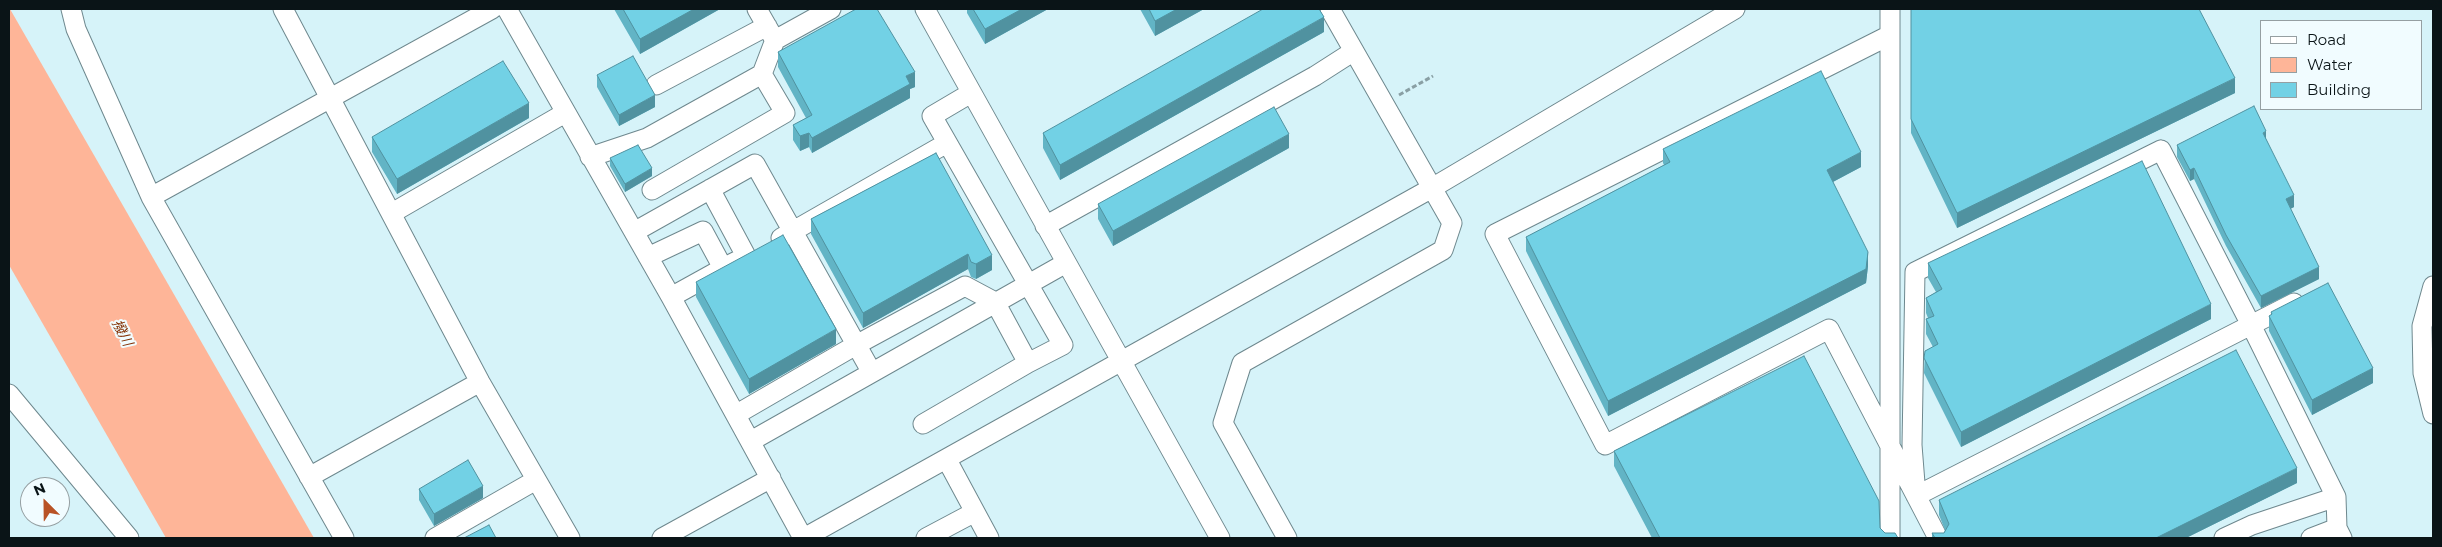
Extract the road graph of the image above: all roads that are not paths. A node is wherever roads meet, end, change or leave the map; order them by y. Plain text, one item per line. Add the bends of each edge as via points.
1 (71, 9) edge
2 (283, 9) edge
3 (492, 9) edge
4 (507, 9) edge
5 (757, 9) edge
6 (831, 9) edge
7 (925, 9) edge
8 (1330, 9) edge
9 (1890, 9) edge
10 (1731, 10) edge
11 (771, 33) junction
12 (1890, 35) junction
13 (1354, 51) junction
14 (762, 74) junction
15 (656, 85) dead end
16 (971, 93) junction
17 (332, 99) junction
18 (566, 113) junction
19 (947, 143) junction
20 (590, 158) junction
21 (1432, 188) junction
22 (652, 190) dead end
23 (710, 190) junction
24 (151, 197) junction
25 (392, 213) junction
26 (1045, 226) junction
27 (634, 232) junction
28 (792, 232) junction
29 (746, 256) junction
30 (648, 257) junction
31 (1066, 263) junction
32 (724, 268) junction
33 (1029, 284) junction
34 (2433, 286) edge
35 (2313, 294) edge
36 (671, 296) junction
37 (995, 302) junction
38 (2251, 325) junction
39 (856, 344) junction
40 (1120, 362) junction
41 (1028, 363) junction
42 (871, 371) junction
43 (480, 382) junction
44 (9, 394) edge
45 (736, 414) junction
46 (2433, 414) edge
47 (923, 424) dead end
48 (751, 441) junction
49 (1890, 445) junction
50 (947, 460) junction
51 (309, 477) junction
52 (771, 478) junction
53 (536, 480) junction
54 (1916, 496) junction
55 (2336, 498) junction
56 (975, 512) junction
57 (2339, 533) edge
58 (129, 538) edge
59 (344, 538) edge
60 (435, 538) edge
61 (569, 538) edge
62 (662, 538) edge
63 (804, 538) edge
64 (926, 538) edge
65 (989, 538) edge
66 (1220, 538) edge
67 (1287, 538) edge
68 (1890, 538) edge
69 (1938, 538) edge
70 (2224, 538) edge
71 (2311, 538) edge

1 - 24 street via 76,29
2 - 17 street
3 - 17 street
4 - 18 street
5 - 11 street
6 - 11 street
7 - 16 street
8 - 13 street
9 - 12 street
10 - 21 street
11 - 14 street
11 - 15 street
12 - 49 street
12 - 49 street via 1495,234 1605,445 1829,329
13 - 21 street
13 - 26 street via 1315,76
14 - 20 street via 647,138
14 - 22 street via 785,113
16 - 19 street via 932,116
16 - 26 street
17 - 24 street
17 - 25 street
18 - 20 street
18 - 25 street
19 - 28 street
19 - 33 street
20 - 27 street
21 - 40 street
21 - 67 street via 1452,223 1443,250 1242,363 1223,423
23 - 27 street
23 - 28 street via 755,164
23 - 29 street
24 - 51 street
25 - 43 street
26 - 31 street
27 - 30 street
28 - 29 street
28 - 39 street
29 - 32 street
30 - 32 street via 702,231
30 - 36 street
31 - 33 street
31 - 40 street
32 - 36 street
33 - 37 street
33 - 41 street via 1063,345
34 - 46 street via 2422,326 2423,373
35 - 38 street
36 - 45 street
37 - 39 street via 964,286
37 - 41 street
37 - 42 street
38 - 54 street
38 - 54 street via 2161,150 1915,272 1912,445
38 - 55 street
39 - 42 street
39 - 45 street
40 - 50 street
40 - 66 street
41 - 47 street
42 - 48 street
43 - 51 street
43 - 53 street
44 - 58 street
45 - 48 street
48 - 52 street
49 - 54 street
49 - 68 street
50 - 56 street
50 - 63 street
51 - 59 street
52 - 62 street
52 - 63 street
53 - 60 street
53 - 61 street
54 - 69 street
55 - 57 street
55 - 70 street via 2252,525
56 - 64 street
56 - 65 street
57 - 71 street

